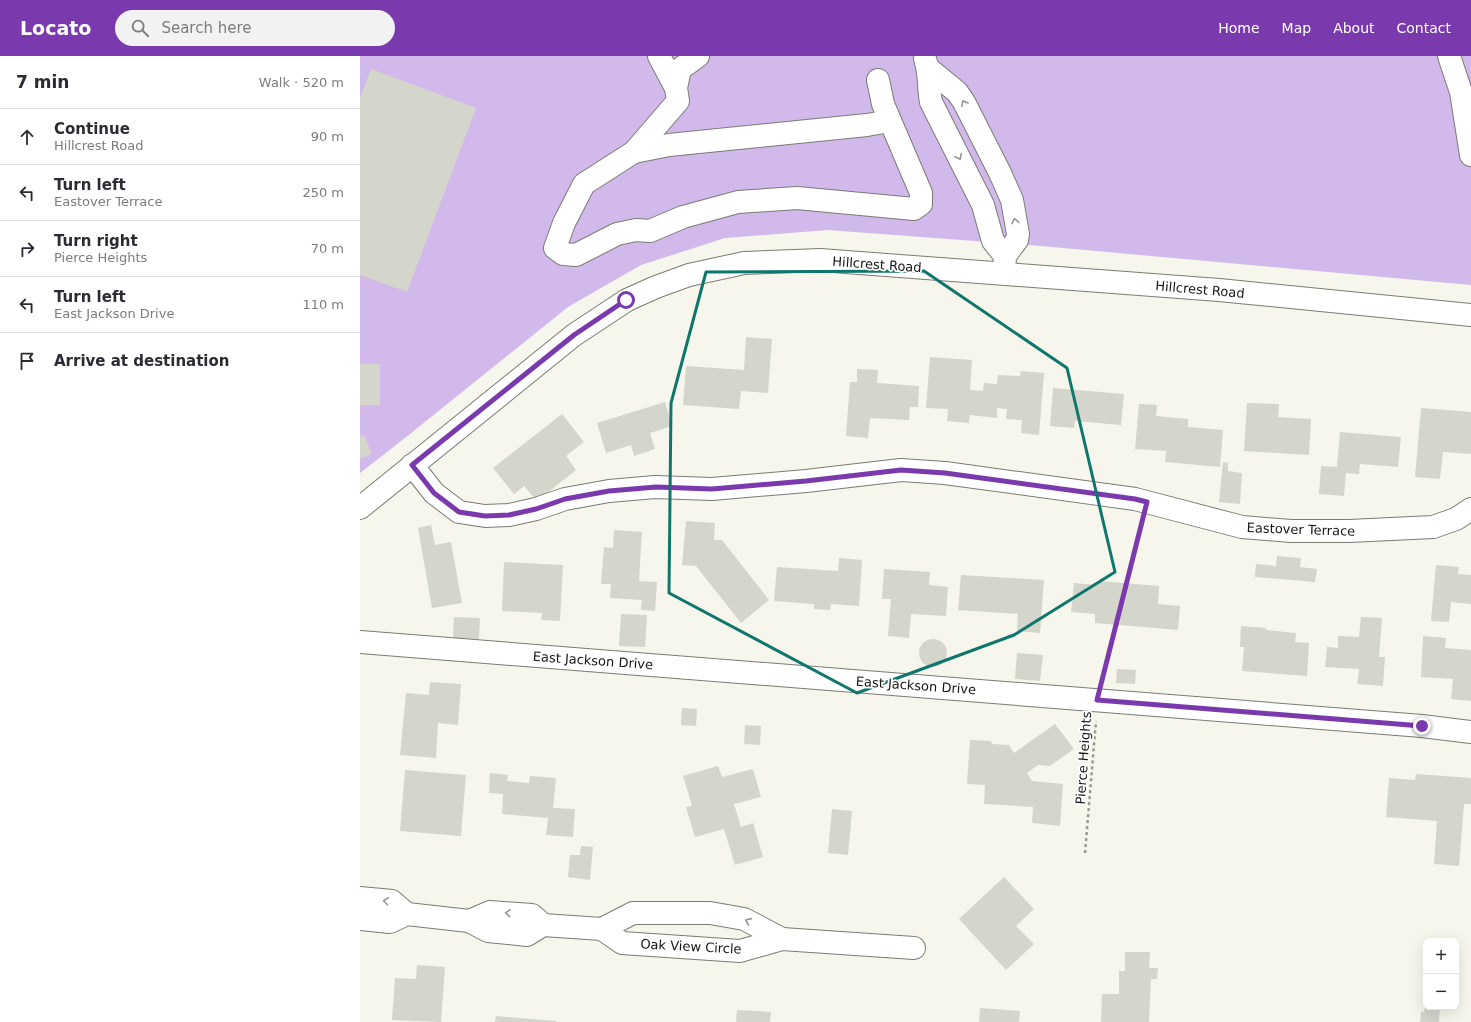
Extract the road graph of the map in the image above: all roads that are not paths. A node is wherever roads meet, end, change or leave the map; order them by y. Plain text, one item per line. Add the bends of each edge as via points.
1 (659, 56) edge
2 (698, 56) edge
3 (1449, 56) edge
4 (926, 63) edge
5 (878, 80) dead end
6 (676, 88) junction
7 (890, 121) junction
8 (634, 152) junction
9 (1471, 155) edge
10 (1004, 265) junction
11 (1471, 315) edge
12 (412, 465) junction
13 (360, 508) edge
14 (1471, 509) edge
15 (360, 642) edge
16 (1471, 732) edge
17 (360, 898) edge
18 (407, 914) junction
19 (360, 919) edge
20 (602, 929) junction
21 (782, 939) junction
22 (914, 948) dead end

1 - 6 street
2 - 6 street via 680,70
3 - 9 street via 1461,92
4 -> 10 street via 931,102 983,205 993,241
10 -> 4 street via 1018,234 1012,200 957,92
5 - 7 street
6 - 8 street via 678,100
7 - 8 street
7 - 8 street via 921,193 921,204 914,209 797,198 738,202 683,217 650,231 636,230 618,234 576,255 563,254 555,248 564,223 584,184
10 - 11 street, Hillcrest Road
10 - 12 street, Hillcrest Road via 780,260 744,263 689,275 626,300 574,335
12 - 13 street, Hillcrest Road
12 - 14 street, Eastover Terrace via 434,493 459,512 485,516 509,515 565,499 609,491 656,487 712,489 901,470 953,474 1135,499 1242,527 1291,531 1433,527 1456,519
15 - 16 street, East Jackson Drive via 1414,725
18 -> 17 street via 392,901
18 - 19 street via 390,922
18 - 20 street, Oak View Circle via 469,922 490,912 532,915 543,925
20 - 21 street, Oak View Circle via 622,942 740,951
21 -> 20 street, Oak View Circle via 744,919 710,913 633,913
21 - 22 street, Oak View Circle

